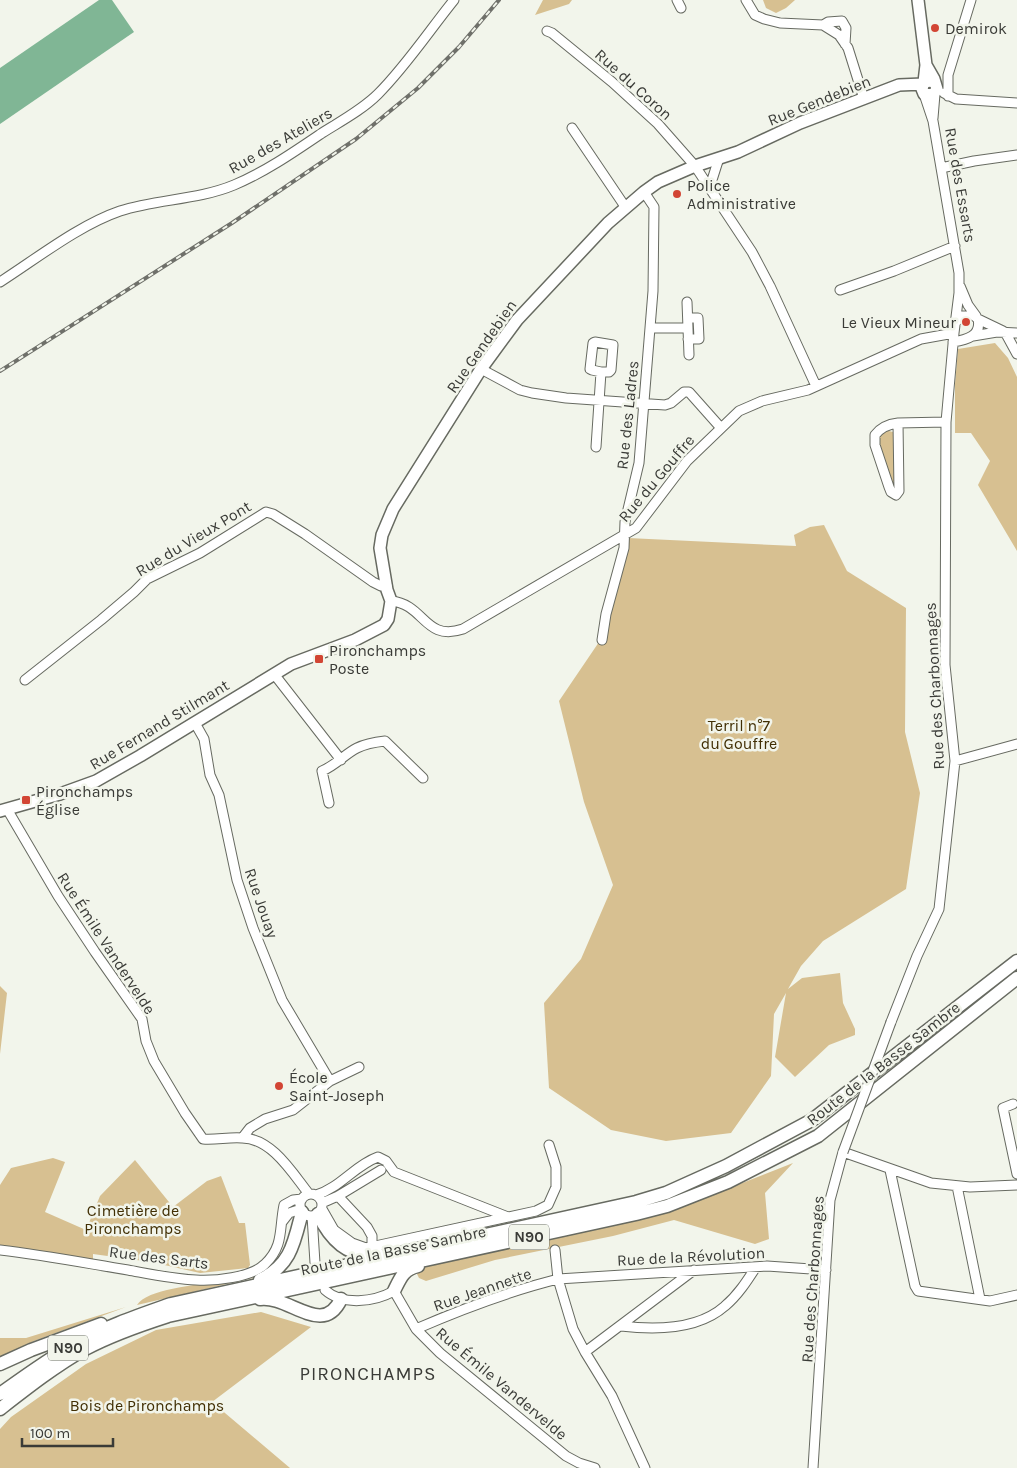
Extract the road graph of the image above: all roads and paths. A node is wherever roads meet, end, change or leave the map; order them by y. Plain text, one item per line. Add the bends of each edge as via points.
1 (454, 0) edge
2 (746, 0) edge
3 (918, 0) edge
4 (971, 0) edge
5 (823, 25) junction
6 (547, 32) dead end
7 (845, 44) junction
8 (929, 88) junction
9 (948, 96) junction
10 (864, 99) junction
11 (1017, 103) edge
12 (572, 128) dead end
13 (1017, 156) edge
14 (719, 158) junction
15 (694, 166) junction
16 (941, 168) junction
17 (708, 186) junction
18 (644, 192) junction
19 (626, 208) junction
20 (955, 246) junction
21 (0, 282) edge
22 (959, 283) junction
23 (840, 290) dead end
24 (687, 302) dead end
25 (688, 318) junction
26 (977, 318) junction
27 (650, 328) junction
28 (688, 328) junction
29 (1005, 332) junction
30 (954, 333) junction
31 (1017, 333) edge
32 (973, 336) junction
33 (688, 339) junction
34 (1017, 354) edge
35 (689, 355) dead end
36 (481, 369) junction
37 (601, 372) dead end
38 (816, 386) junction
39 (598, 400) junction
40 (643, 404) junction
41 (946, 422) junction
42 (898, 423) junction
43 (721, 428) junction
44 (596, 447) dead end
45 (626, 536) junction
46 (387, 586) junction
47 (391, 601) junction
48 (602, 640) dead end
49 (274, 674) junction
50 (24, 680) dead end
51 (195, 723) junction
52 (1017, 744) edge
53 (342, 760) junction
54 (954, 761) junction
55 (423, 778) dead end
56 (329, 803) dead end
57 (3, 810) edge
58 (1017, 961) edge
59 (1017, 978) edge
60 (359, 1067) dead end
61 (330, 1082) junction
62 (1013, 1104) dead end
63 (243, 1137) junction
64 (549, 1145) dead end
65 (843, 1152) junction
66 (381, 1170) dead end
67 (890, 1170) junction
68 (1017, 1174) edge
69 (1017, 1185) edge
70 (957, 1186) junction
71 (309, 1196) junction
72 (338, 1196) junction
73 (476, 1204) junction
74 (313, 1210) junction
75 (508, 1217) junction
76 (281, 1222) junction
77 (476, 1224) junction
78 (372, 1246) junction
79 (438, 1246) junction
80 (0, 1250) edge
81 (472, 1250) junction
82 (555, 1250) dead end
83 (315, 1263) dead end
84 (756, 1267) junction
85 (694, 1270) junction
86 (826, 1270) junction
87 (558, 1280) junction
88 (325, 1290) dead end
89 (394, 1291) junction
90 (1017, 1295) edge
91 (342, 1299) junction
92 (980, 1299) junction
93 (171, 1304) junction
94 (196, 1309) junction
95 (142, 1314) junction
96 (621, 1326) junction
97 (416, 1329) junction
98 (585, 1352) junction
99 (0, 1364) edge
100 (33, 1384) junction
101 (0, 1394) edge
102 (0, 1409) edge
103 (0, 1418) edge
104 (594, 1468) edge
105 (645, 1468) edge
106 (813, 1468) edge

1 - 21 street, Rue des Ateliers via 377,95 294,151 233,185 143,205 100,219
2 - 5 street via 755,15 764,20
3 - 8 main road
4 - 9 street via 948,75
5 - 7 street via 839,35
5 - 7 street via 842,21 846,28
6 - 15 street, Rue du Coron via 612,82 658,124
7 - 10 street
8 - 9 street
8 - 10 main road, Rue Gendebien via 899,85
8 - 16 street, Rue des Essarts
9 - 11 street
10 - 14 main road, Rue Gendebien via 800,122
12 - 19 street
13 - 16 street
14 - 15 main road, Rue Gendebien
14 - 17 street
15 - 17 street, Rue du Coron
15 - 18 main road, Rue Gendebien
16 - 20 street, Rue des Essarts
17 - 38 street via 752,252 776,296
18 - 19 main road, Rue Gendebien
18 - 27 street, Rue des Ladres via 654,207
19 - 36 main road, Rue Gendebien via 516,320
20 - 22 street, Rue des Essarts
20 - 23 street
22 - 26 street
22 - 30 street, Rue des Charbonnages
24 - 25 street
25 - 28 street
25 - 33 street via 698,318 699,339
26 - 29 street
26 - 30 street via 973,314 964,315
26 - 32 street via 979,328
27 - 28 street
27 - 40 street, Rue des Ladres
28 - 33 street
29 - 31 street
29 - 32 street
29 - 34 street
30 - 32 street
30 - 38 street, Rue du Gouffre via 921,339
30 - 41 street, Rue des Charbonnages
33 - 35 street
36 - 39 street via 520,390
36 - 46 main road, Rue Gendebien via 393,509 380,548
37 - 39 street
38 - 43 street, Rue du Gouffre via 750,405
39 - 40 street
39 - 44 street
40 - 43 street via 665,405 689,392
40 - 45 street, Rue des Ladres via 639,463 625,522
41 - 42 street
41 - 54 street, Rue des Charbonnages via 945,666
42 - 42 street via 884,427 874,439 891,492 896,495 899,491
43 - 45 street, Rue du Gouffre via 686,461 636,528
45 - 47 street, Rue du Gouffre via 469,626 449,633 437,631 411,607
45 - 48 street, Rue des Ladres
46 - 47 main road, Rue Gendebien
46 - 50 street, Rue du Vieux Pont via 373,582 305,534 266,512 200,553 147,579
47 - 49 main road via 388,619 379,629
49 - 51 main road, Rue Fernand Stilmant
49 - 53 street
51 - 57 main road, Rue Fernand Stilmant via 96,781
51 - 61 street, Rue Jouay via 204,739 237,880 253,928 282,1000
52 - 54 street
53 - 55 street via 356,748 385,741
53 - 56 street via 322,771
54 - 65 street, Rue des Charbonnages, bridge via 939,909 917,956
57 - 63 street, Rue Émile Vandervelde via 142,1019 154,1060 203,1139
58 - 79 highway, Route de la Basse Sambre / N90 via 812,1120 726,1166 666,1193 636,1202
59 - 81 highway, Route de la Basse Sambre / N90 via 818,1136 728,1182 667,1206
60 - 61 street
61 - 63 street via 293,1110 250,1128
62 - 68 street via 1003,1108
63 - 71 street, Rue Émile Vandervelde via 256,1140 270,1149 299,1180
64 - 75 street via 556,1168 556,1187 548,1205 536,1212
65 - 67 street
65 - 86 street, Rue des Charbonnages via 830,1200
66 - 72 street
67 - 70 street via 931,1183
67 - 92 street via 914,1286 918,1291
69 - 70 street
70 - 92 street
71 - 73 street via 378,1157 386,1161 394,1172
71 - 74 street
71 - 74 street, Rue Émile Vandervelde via 321,1199
71 - 76 street, Rue des Sarts via 284,1205
72 - 74 street
72 - 78 street via 367,1227 372,1236
73 - 75 street
73 - 77 street via 481,1216
74 - 76 street via 289,1214
74 - 78 street, Rue Émile Vandervelde via 352,1243 366,1248
74 - 79 highway via 333,1239 342,1247 358,1253 375,1255 426,1245
74 - 83 street
74 - 93 highway via 292,1251 272,1274 260,1280 186,1296
75 - 77 street
76 - 80 street, Rue des Sarts via 280,1243 265,1265 258,1270 217,1279 178,1278
77 - 78 street
79 - 93 highway, Route de la Basse Sambre / N90
81 - 89 highway via 461,1256 410,1268 403,1273
81 - 94 highway, Route de la Basse Sambre / N90
82 - 87 street
84 - 85 street, Rue de la Révolution
84 - 86 street, Rue de la Révolution
84 - 96 street via 724,1308 706,1317 673,1328
85 - 87 street, Rue de la Révolution
85 - 96 street
86 - 106 street, Rue des Charbonnages
87 - 97 street, Rue Jeannette
87 - 98 street via 573,1329
88 - 91 street
89 - 91 street via 361,1301
89 - 97 street, Rue Émile Vandervelde
90 - 92 street via 990,1301
91 - 94 highway via 328,1315 319,1316 283,1302 264,1299
93 - 95 highway, Route de la Basse Sambre / N90
94 - 100 highway, Route de la Basse Sambre / N90 via 141,1325 86,1349
95 - 99 highway via 80,1331
95 - 101 highway, Route de la Basse Sambre / N90 via 79,1342
96 - 98 street
97 - 104 street, Rue Émile Vandervelde via 440,1354 566,1456
98 - 105 street via 612,1396
100 - 102 highway, Route de la Basse Sambre / N90
100 - 103 highway

